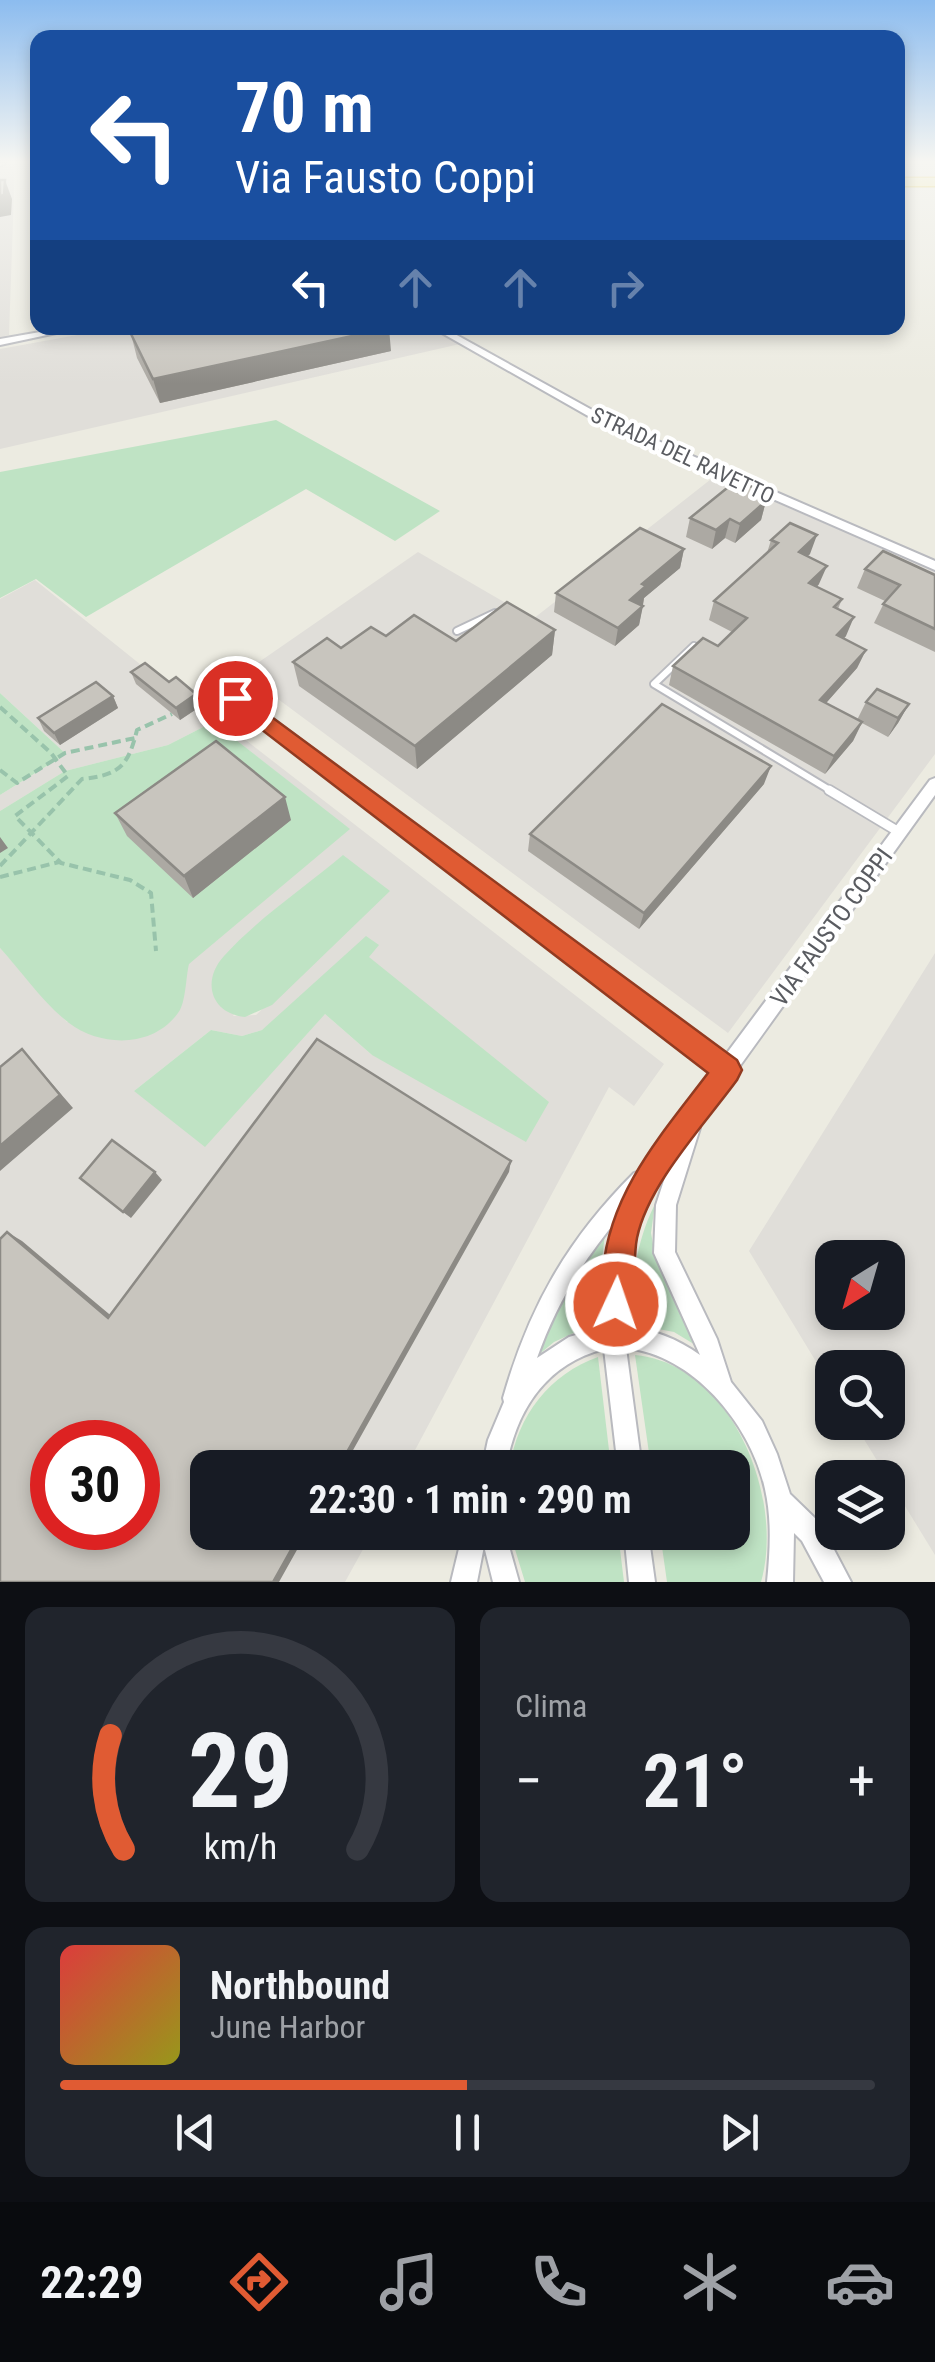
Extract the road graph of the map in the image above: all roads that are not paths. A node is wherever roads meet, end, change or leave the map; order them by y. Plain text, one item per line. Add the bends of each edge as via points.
1 (38, 335) edge
2 (451, 335) edge
3 (0, 342) edge
4 (935, 566) edge
5 (499, 611) edge
6 (457, 631) dead end
7 (694, 646) edge
8 (256, 683) dead end
9 (235, 698) junction
10 (209, 712) dead end
11 (935, 784) edge
12 (900, 832) junction
13 (728, 1070) junction
14 (695, 1114) junction
15 (655, 1167) junction
16 (616, 1336) junction
17 (720, 1383) junction
18 (510, 1413) junction
19 (499, 1450) edge
20 (628, 1450) edge
21 (780, 1501) junction
22 (471, 1550) edge
23 (498, 1550) edge
24 (638, 1550) edge
25 (464, 1582) edge
26 (506, 1582) edge
27 (642, 1582) edge
28 (780, 1582) edge
29 (838, 1582) edge

1 - 3 street
2 - 4 street, STRADA DEL RAVETTO via 608,423
5 - 6 lane
7 - 12 lane via 654,684
8 - 9 street
9 - 10 street
9 - 13 street
11 - 12 street, VIA FAUSTO COPPI
12 - 13 street, VIA FAUSTO COPPI
13 - 14 street, VIA FAUSTO COPPI
14 - 15 street, VIA FAUSTO COPPI
14 - 17 street via 666,1205 664,1254 710,1347
15 - 16 street, VIA FAUSTO COPPI via 622,1238
15 - 18 street, VIA FAUSTO COPPI via 572,1258 526,1349
16 - 17 street, VIA FAUSTO COPPI via 668,1346
16 - 18 street, VIA FAUSTO COPPI via 552,1359
16 - 20 street, VIA FAUSTO COPPI
17 - 21 street, VIA FAUSTO COPPI via 748,1417
18 - 19 street, VIA FAUSTO COPPI
21 - 28 street, VIA FAUSTO COPPI
21 - 29 street via 811,1532
22 - 25 street
23 - 26 street
24 - 27 street

